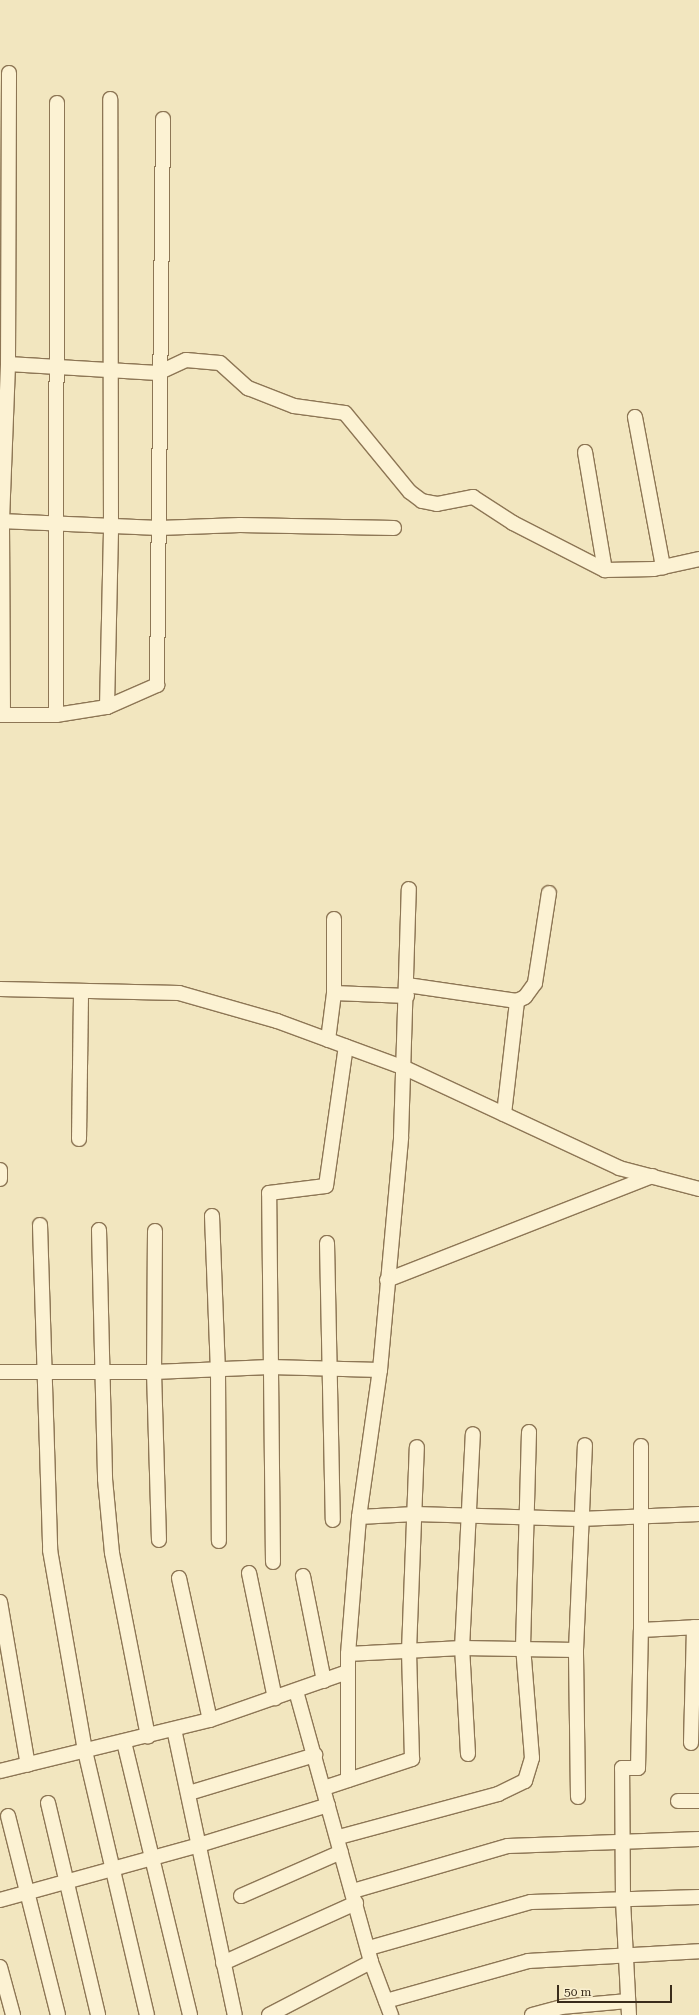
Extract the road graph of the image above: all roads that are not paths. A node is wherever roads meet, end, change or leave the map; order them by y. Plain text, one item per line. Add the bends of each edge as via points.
1 (9, 73) dead end
2 (110, 99) dead end
3 (57, 103) dead end
4 (163, 119) dead end
5 (4, 148) edge
6 (8, 364) junction
7 (55, 366) junction
8 (108, 371) junction
9 (158, 373) junction
10 (635, 418) dead end
11 (585, 452) dead end
12 (1, 521) edge
13 (54, 524) junction
14 (111, 525) junction
15 (159, 528) junction
16 (394, 528) dead end
17 (699, 559) edge
18 (663, 567) junction
19 (605, 570) junction
20 (107, 707) junction
21 (2, 715) edge
22 (56, 715) junction
23 (409, 889) dead end
24 (549, 893) dead end
25 (334, 919) dead end
26 (0, 989) edge
27 (407, 990) junction
28 (81, 991) junction
29 (334, 993) junction
30 (517, 1001) junction
31 (328, 1040) junction
32 (346, 1046) junction
33 (405, 1068) junction
34 (504, 1114) junction
35 (79, 1139) dead end
36 (0, 1170) edge
37 (652, 1176) junction
38 (0, 1179) edge
39 (699, 1189) edge
40 (212, 1216) dead end
41 (40, 1225) dead end
42 (99, 1230) dead end
43 (155, 1231) dead end
44 (328, 1243) dead end
45 (387, 1280) junction
46 (270, 1367) junction
47 (328, 1369) junction
48 (45, 1370) junction
49 (102, 1370) junction
50 (218, 1370) junction
51 (380, 1370) junction
52 (0, 1372) edge
53 (154, 1372) junction
54 (529, 1432) dead end
55 (473, 1434) dead end
56 (584, 1445) dead end
57 (641, 1446) dead end
58 (416, 1447) dead end
59 (415, 1514) junction
60 (699, 1514) edge
61 (470, 1515) junction
62 (526, 1516) junction
63 (359, 1517) junction
64 (643, 1518) junction
65 (580, 1519) junction
66 (333, 1520) dead end
67 (159, 1540) dead end
68 (218, 1541) dead end
69 (273, 1562) dead end
70 (249, 1573) dead end
71 (303, 1576) dead end
72 (179, 1578) dead end
73 (0, 1602) edge
74 (697, 1627) edge
75 (641, 1630) junction
76 (523, 1647) junction
77 (462, 1648) junction
78 (576, 1650) junction
79 (409, 1651) junction
80 (348, 1654) junction
81 (5, 1663) edge
82 (348, 1672) junction
83 (324, 1680) junction
84 (296, 1691) junction
85 (275, 1698) junction
86 (210, 1720) junction
87 (174, 1729) junction
88 (148, 1736) junction
89 (124, 1742) junction
90 (691, 1743) dead end
91 (85, 1751) junction
92 (468, 1754) dead end
93 (315, 1756) junction
94 (28, 1765) junction
95 (0, 1771) edge
96 (348, 1780) junction
97 (324, 1788) junction
98 (189, 1793) junction
99 (578, 1797) dead end
100 (678, 1801) dead end
101 (699, 1801) edge
102 (48, 1803) dead end
103 (328, 1805) junction
104 (8, 1816) dead end
105 (339, 1837) junction
106 (699, 1839) edge
107 (621, 1843) junction
108 (199, 1845) junction
109 (341, 1852) junction
110 (152, 1858) junction
111 (112, 1869) junction
112 (68, 1881) junction
113 (28, 1892) junction
114 (241, 1896) dead end
115 (355, 1897) junction
116 (699, 1897) edge
117 (0, 1900) edge
118 (623, 1901) junction
119 (699, 1951) edge
120 (370, 1955) junction
121 (626, 1956) junction
122 (223, 1963) junction
123 (0, 1967) edge
124 (628, 2001) junction
125 (386, 2002) junction
126 (13, 2015) edge
127 (58, 2015) edge
128 (98, 2015) edge
129 (147, 2015) edge
130 (190, 2015) edge
131 (235, 2015) edge
132 (269, 2015) edge
133 (391, 2015) edge
134 (532, 2015) edge
135 (629, 2015) edge

1 - 5 street
2 - 8 street
3 - 7 street
4 - 9 street
5 - 6 street
6 - 7 street
6 - 12 street
7 - 8 street
7 - 13 street
8 - 9 street
8 - 14 street
9 - 15 street
9 - 19 street via 186,360 220,363 248,388 294,406 345,413 410,492 422,501 437,504 473,497 513,523 538,533
10 - 18 street
11 - 19 street
12 - 13 street
12 - 21 street
13 - 14 street
13 - 22 street
14 - 15 street
14 - 20 street
15 - 16 street via 240,525
15 - 20 street via 157,686
17 - 18 street
18 - 19 street
20 - 22 street
21 - 22 street
23 - 27 street
24 - 30 street via 535,983 531,991
25 - 29 street
26 - 28 street
27 - 29 street
27 - 30 street
27 - 33 street
28 - 31 street via 179,994 277,1021
28 - 35 street
29 - 31 street
30 - 34 street
31 - 32 street
32 - 33 street
32 - 46 street via 326,1186 269,1193
33 - 34 street
33 - 45 street
34 - 37 street via 619,1168
36 - 38 street
37 - 39 street
37 - 45 street
40 - 50 street
41 - 48 street
42 - 49 street
43 - 53 street
44 - 47 street
45 - 51 street
46 - 47 street
46 - 50 street
46 - 69 street
47 - 51 street
47 - 66 street
48 - 49 street
48 - 52 street
48 - 91 street via 50,1550
49 - 53 street
49 - 88 street via 105,1479 112,1553
50 - 53 street
50 - 68 street
51 - 63 street
53 - 67 street
54 - 62 street
55 - 61 street
56 - 65 street
57 - 64 street
58 - 59 street
59 - 61 street
59 - 63 street
59 - 79 street
60 - 64 street
61 - 62 street
61 - 77 street
62 - 65 street
62 - 76 street
63 - 80 street
64 - 65 street
64 - 75 street
65 - 78 street
70 - 85 street
71 - 83 street
72 - 86 street
73 - 81 street
74 - 75 street
74 - 90 street
75 - 107 street via 638,1768 622,1768
76 - 77 street
76 - 78 street
76 - 105 street via 532,1758 526,1781 498,1794
77 - 79 street
77 - 92 street
78 - 99 street
79 - 80 street
79 - 96 street via 412,1759
80 - 82 street
81 - 94 street
82 - 83 street
82 - 96 street
83 - 84 street
84 - 85 street
84 - 93 street
85 - 86 street
86 - 87 street
87 - 88 street
87 - 98 street
88 - 89 street
89 - 91 street
89 - 110 street
91 - 94 street
91 - 111 street
93 - 97 street
93 - 98 street
94 - 95 street
96 - 97 street
97 - 103 street
98 - 108 street
100 - 101 street
102 - 112 street
103 - 105 street
103 - 108 street
104 - 113 street
105 - 109 street
106 - 107 street
107 - 115 street via 508,1846
107 - 118 street
108 - 110 street
108 - 122 street
109 - 114 street
109 - 115 street
110 - 111 street
110 - 130 street
111 - 112 street
111 - 129 street
112 - 113 street
112 - 128 street
113 - 117 street
113 - 127 street
115 - 120 street
115 - 122 street
116 - 118 street
118 - 120 street via 531,1902
118 - 121 street
119 - 121 street
120 - 125 street
120 - 132 street
121 - 124 street
121 - 125 street via 528,1962
122 - 131 street
123 - 126 street
124 - 134 street via 560,2007
124 - 135 street
125 - 133 street

